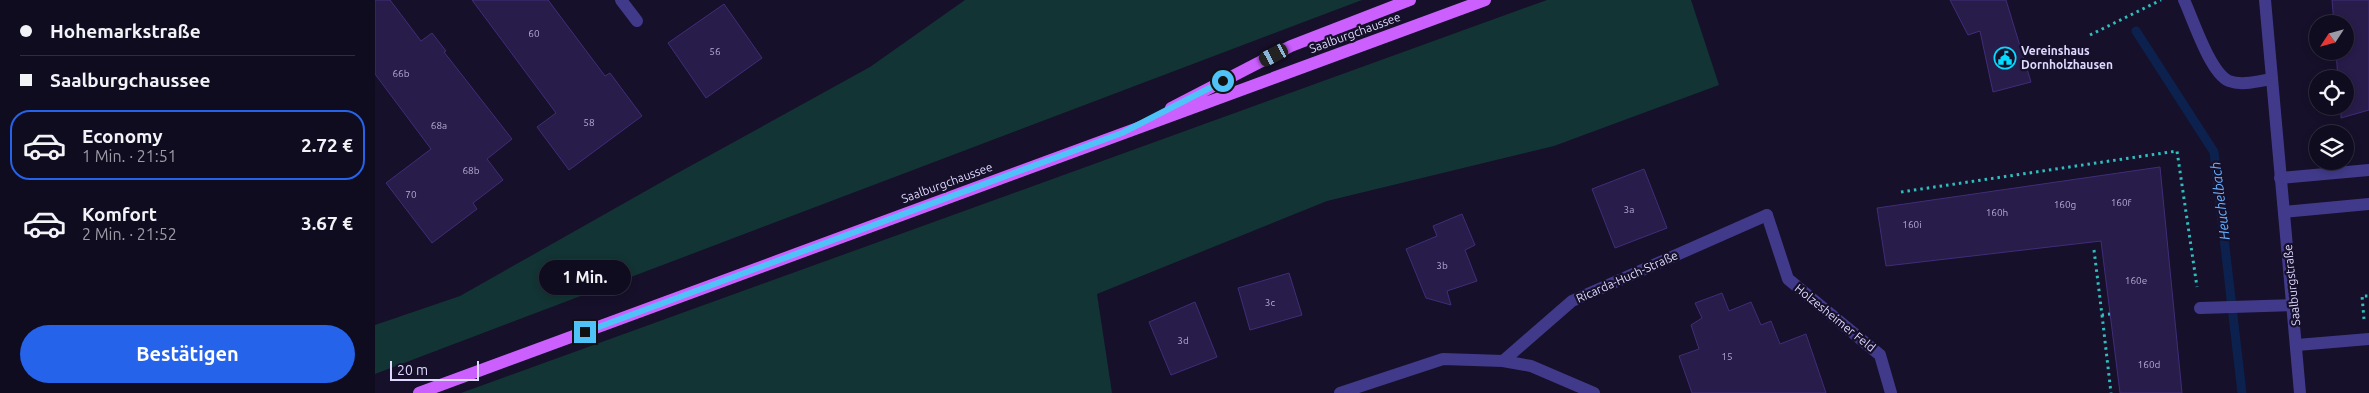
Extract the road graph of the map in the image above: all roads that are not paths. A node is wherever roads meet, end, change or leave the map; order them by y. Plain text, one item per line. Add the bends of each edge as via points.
1 (621, 0) edge
2 (1410, 0) edge
3 (1485, 0) edge
4 (2184, 0) edge
5 (2265, 0) edge
6 (637, 21) dead end
7 (2272, 79) junction
8 (1122, 133) junction
9 (2369, 170) edge
10 (2280, 178) junction
11 (2369, 204) edge
12 (2284, 212) junction
13 (1767, 215) joint
14 (2294, 305) junction
15 (2200, 308) road end
16 (2367, 339) edge
17 (2297, 345) junction
18 (1503, 361) junction
19 (419, 393) edge
20 (1340, 393) edge
21 (1594, 393) edge
22 (1891, 393) edge
23 (2300, 393) edge

1 - 6 street
2 - 8 main road via 1291,46
3 - 8 main road, Saalburgchaussee
4 - 7 street via 2215,68 2229,80 2248,83
5 - 7 street, Saalburgstraße
7 - 10 street, Saalburgstraße
8 - 19 main road, Saalburgchaussee
9 - 10 street
10 - 12 street, Saalburgstraße
11 - 12 street
12 - 14 street, Saalburgstraße
13 - 18 street, Ricarda-Huch-Straße via 1572,301
13 - 22 street, Holzesheimer Feld via 1787,279 1880,355
14 - 15 street
14 - 17 street, Saalburgstraße
16 - 17 street
17 - 23 street, Saalburgstraße
18 - 20 street via 1443,359
18 - 21 street via 1531,366

